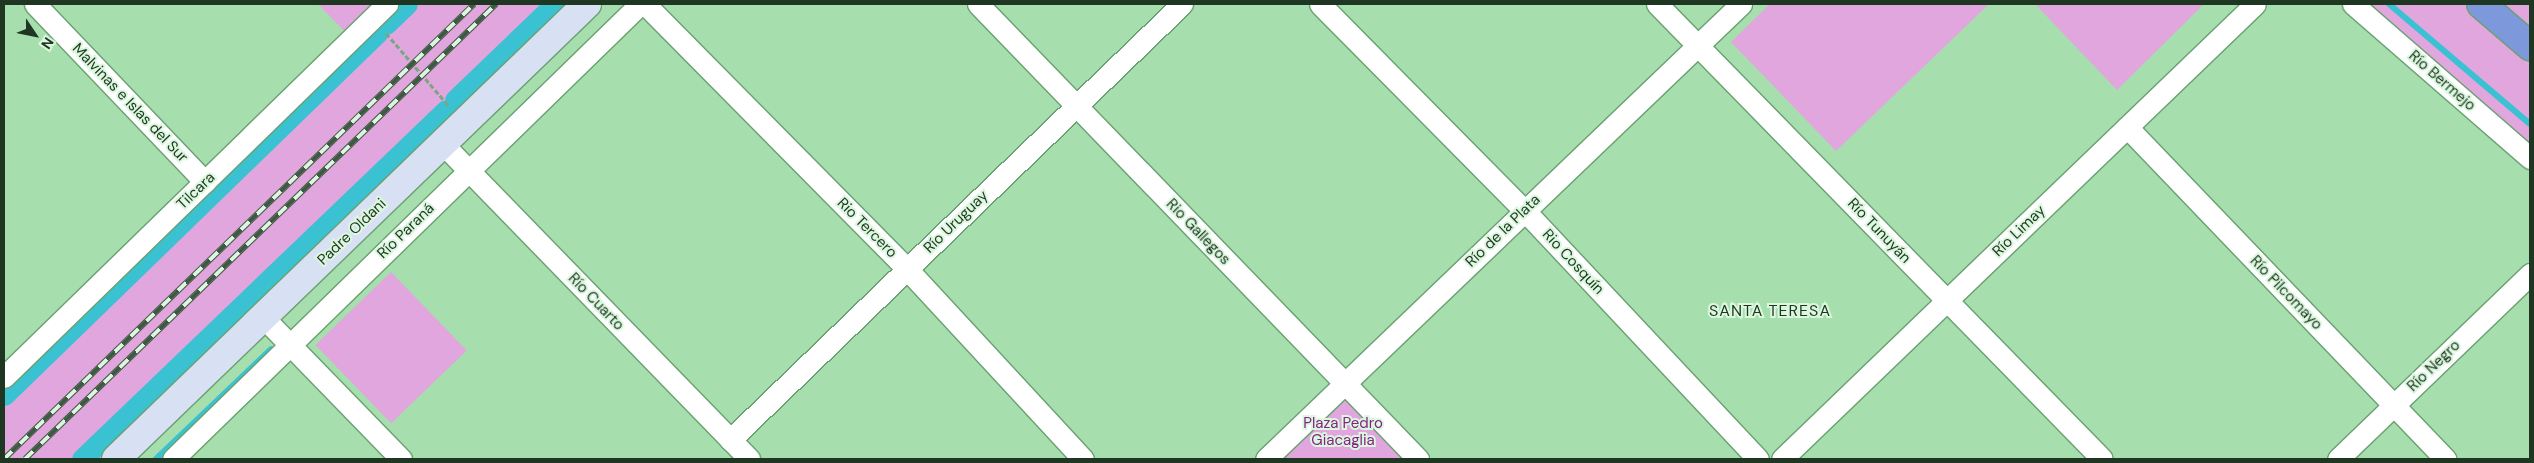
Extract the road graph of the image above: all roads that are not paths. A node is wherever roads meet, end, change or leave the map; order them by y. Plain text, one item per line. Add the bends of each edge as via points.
1 (34, 4) edge
2 (587, 4) edge
3 (640, 4) edge
4 (645, 4) edge
5 (978, 4) edge
6 (1182, 4) edge
7 (1320, 4) edge
8 (1657, 4) edge
9 (1741, 4) edge
10 (2255, 4) edge
11 (2353, 4) edge
12 (2481, 4) edge
13 (380, 11) edge
14 (1698, 45) junction
15 (2530, 46) edge
16 (1076, 106) junction
17 (2127, 127) junction
18 (443, 144) junction
19 (2530, 158) edge
20 (469, 170) junction
21 (205, 182) junction
22 (1525, 211) junction
23 (907, 269) junction
24 (2530, 274) edge
25 (1947, 301) junction
26 (264, 317) junction
27 (290, 344) junction
28 (4, 377) edge
29 (1345, 384) junction
30 (2394, 405) junction
31 (730, 440) junction
32 (116, 459) edge
33 (172, 459) edge
34 (401, 459) edge
35 (749, 459) edge
36 (1083, 459) edge
37 (1266, 459) edge
38 (1418, 459) edge
39 (1758, 459) edge
40 (1782, 459) edge
41 (2102, 459) edge
42 (2338, 459) edge
43 (2445, 459) edge

1 - 21 street, Malvinas e Islas del Sur
2 - 18 main road, Padre Oldani
3 - 20 street, Río Paraná
4 - 23 street, Rio Tercero
5 - 16 street, Rio Gallegos
6 - 16 street, Río Uruguay
7 - 22 street, Rio Cosquín
8 - 14 street, Río Tunuyán
9 - 14 street, Río de la Plata
10 - 17 street, Río Limay
11 - 19 street, Río Bermejo
12 - 15 highway
13 - 21 street, Tilcara
14 - 22 street, Río de la Plata
14 - 25 street, Río Tunuyán
16 - 23 street, Río Uruguay
16 - 29 street, Rio Gallegos
17 - 25 street, Río Limay
17 - 30 street, Río Pilcomayo
18 - 20 street, Río Cuarto
18 - 26 main road, Padre Oldani
20 - 27 street, Río Paraná
20 - 31 street, Río Cuarto
21 - 28 street, Tilcara
22 - 29 street, Río de la Plata
22 - 39 street, Rio Cosquín
23 - 31 street, Río Uruguay
23 - 36 street, Rio Tercero
24 - 30 street, Río Negro
25 - 40 street, Río Limay
25 - 41 street, Río Tunuyán
26 - 27 street
26 - 32 main road, Padre Oldani
27 - 33 street, Río Paraná
27 - 34 street
29 - 37 street, Río de la Plata
29 - 38 street, Rio Gallegos
30 - 42 street, Río Negro
30 - 43 street, Río Pilcomayo
31 - 35 street, Río Cuarto

